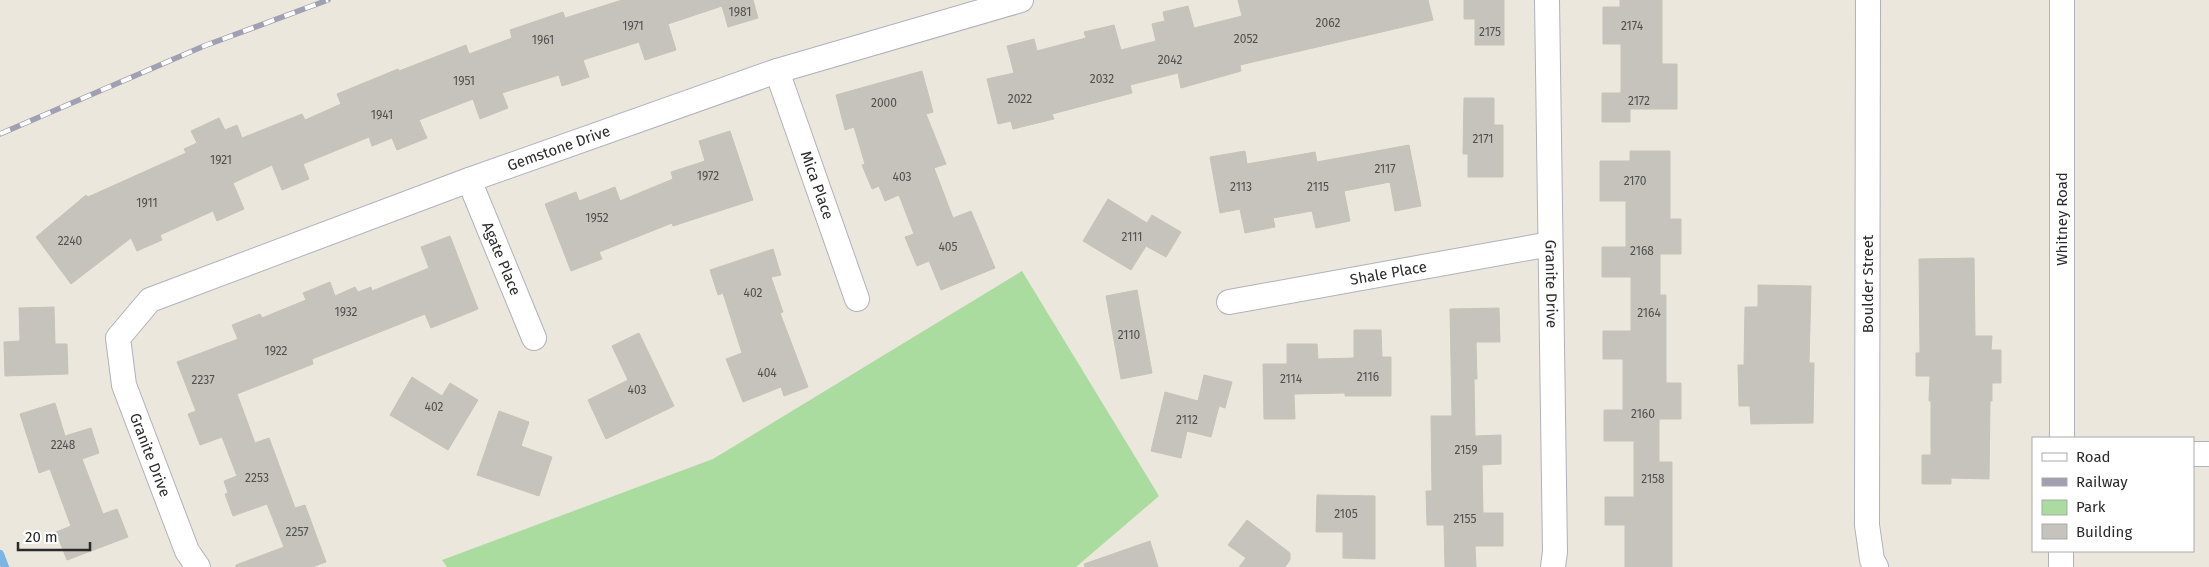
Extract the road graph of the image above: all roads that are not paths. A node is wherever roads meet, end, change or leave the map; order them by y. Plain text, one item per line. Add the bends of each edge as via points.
1 (1021, 0) edge
2 (1547, 0) edge
3 (1868, 0) edge
4 (2062, 0) edge
5 (777, 71) junction
6 (469, 180) junction
7 (1550, 244) junction
8 (857, 299) dead end
9 (1229, 302) dead end
10 (118, 338) joint
11 (534, 338) dead end
12 (2062, 437) edge
13 (2194, 454) edge
14 (2209, 454) edge
15 (2061, 552) edge
16 (198, 567) edge
17 (1553, 567) edge
18 (1876, 567) edge
19 (2061, 567) edge

1 - 5 street, Gemstone Drive
2 - 7 street, Granite Drive
3 - 18 street, Boulder Street via 1867,525
4 - 12 street, Whitney Road
5 - 6 street, Gemstone Drive
5 - 8 street, Mica Place
6 - 10 street, Gemstone Drive via 150,300
6 - 11 street, Agate Place
7 - 9 street, Shale Place
7 - 17 street, Granite Drive
10 - 16 street, Granite Drive via 124,386 187,551
13 - 14 street
15 - 19 street

